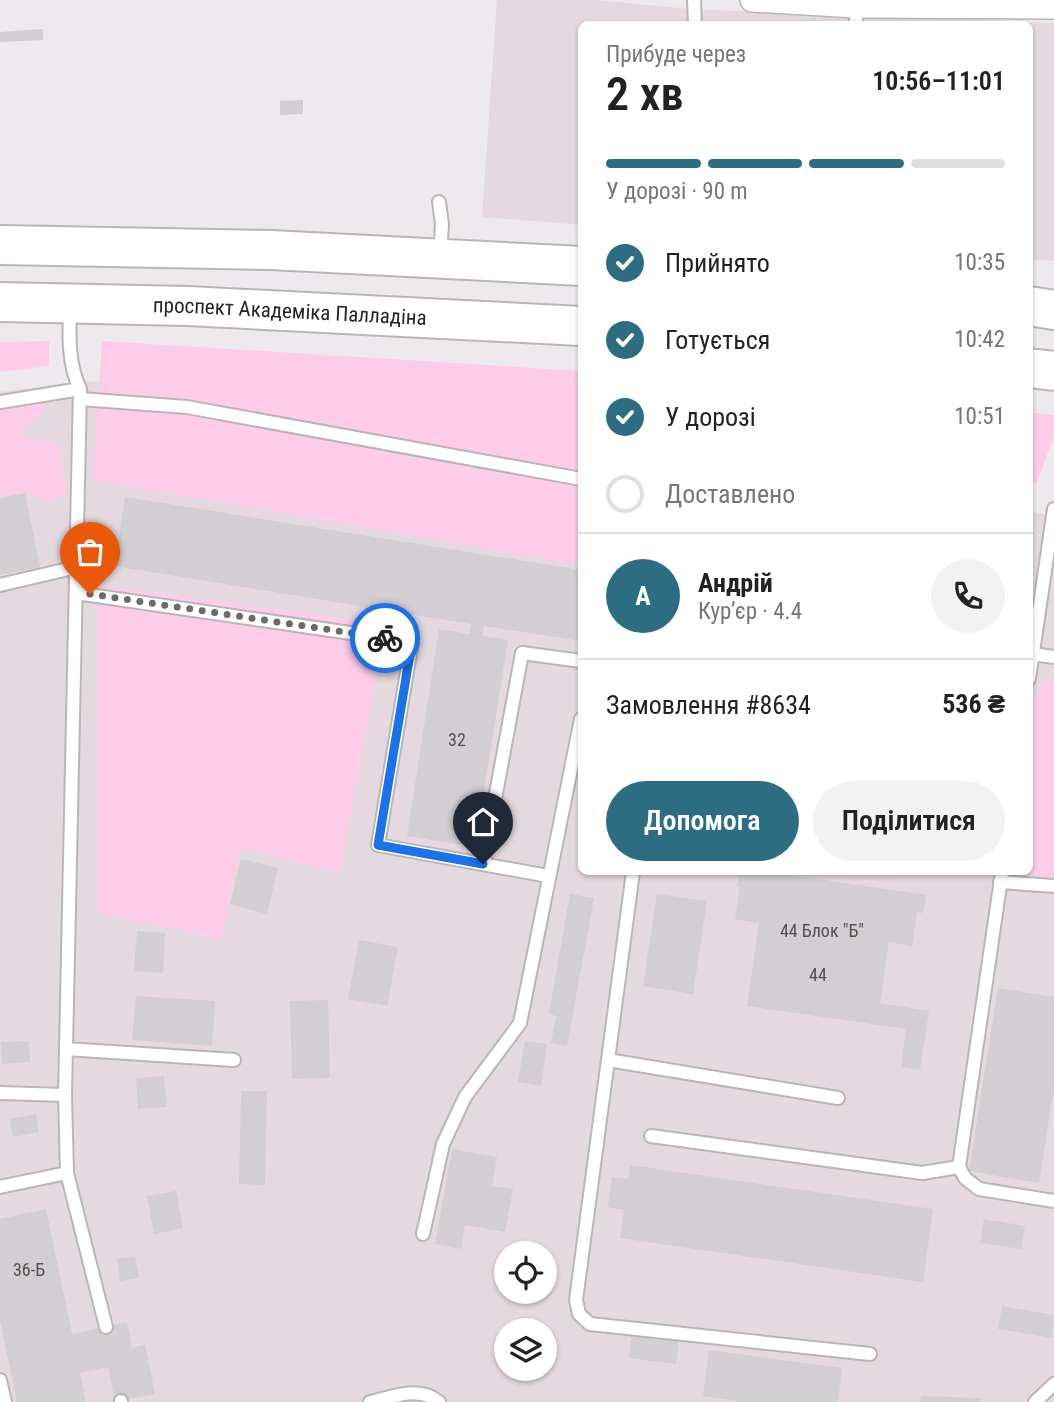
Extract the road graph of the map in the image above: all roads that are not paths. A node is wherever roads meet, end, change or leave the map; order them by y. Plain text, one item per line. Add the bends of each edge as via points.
1 (694, 0) edge
2 (752, 0) edge
3 (1054, 7) edge
4 (856, 15) edge
5 (695, 21) edge
6 (439, 202) dead end
7 (0, 245) edge
8 (439, 260) junction
9 (578, 266) edge
10 (0, 302) edge
11 (70, 303) junction
12 (1033, 307) edge
13 (1054, 310) edge
14 (578, 326) edge
15 (1033, 368) edge
16 (1054, 371) edge
17 (80, 394) junction
18 (0, 402) edge
19 (578, 478) edge
20 (1054, 509) edge
21 (77, 567) junction
22 (0, 585) edge
23 (76, 593) junction
24 (1033, 647) edge
25 (1033, 654) edge
26 (1054, 657) edge
27 (578, 661) edge
28 (578, 733) edge
29 (483, 864) junction
30 (633, 875) edge
31 (548, 876) junction
32 (1001, 877) edge
33 (1054, 886) edge
34 (66, 1049) junction
35 (234, 1060) dead end
36 (608, 1060) junction
37 (0, 1093) edge
38 (65, 1095) junction
39 (838, 1098) dead end
40 (651, 1136) dead end
41 (959, 1167) junction
42 (67, 1173) junction
43 (0, 1187) edge
44 (1054, 1202) edge
45 (423, 1234) dead end
46 (106, 1327) dead end
47 (870, 1354) dead end
48 (0, 1380) edge
49 (1054, 1384) edge
50 (5, 1402) edge
51 (370, 1402) edge
52 (439, 1402) edge
53 (1035, 1402) edge

1 - 5 lane
2 - 4 street
3 - 4 street
6 - 8 lane
7 - 8 highway via 271,250
8 - 9 highway
10 - 11 highway, проспект Академіка Палладіна
11 - 14 highway, проспект Академіка Палладіна
11 - 17 lane via 73,374
12 - 13 highway
15 - 16 highway
17 - 18 lane
17 - 19 lane via 187,407
17 - 21 lane
20 - 24 lane
21 - 22 lane
21 - 23 lane
23 - 29 lane via 412,642 378,845
23 - 34 lane
25 - 26 lane
27 - 29 lane via 522,653
28 - 31 lane
29 - 31 lane
30 - 36 lane
31 - 45 lane via 520,1023 465,1097 443,1144
32 - 33 lane
32 - 41 lane
34 - 35 lane
34 - 38 lane
36 - 39 lane
36 - 47 lane via 576,1300 579,1314 590,1324
37 - 38 lane
38 - 42 lane
40 - 41 lane via 922,1173
41 - 44 lane via 979,1189
42 - 43 lane
42 - 46 lane
48 - 50 lane
49 - 53 lane
51 - 52 lane via 414,1392

